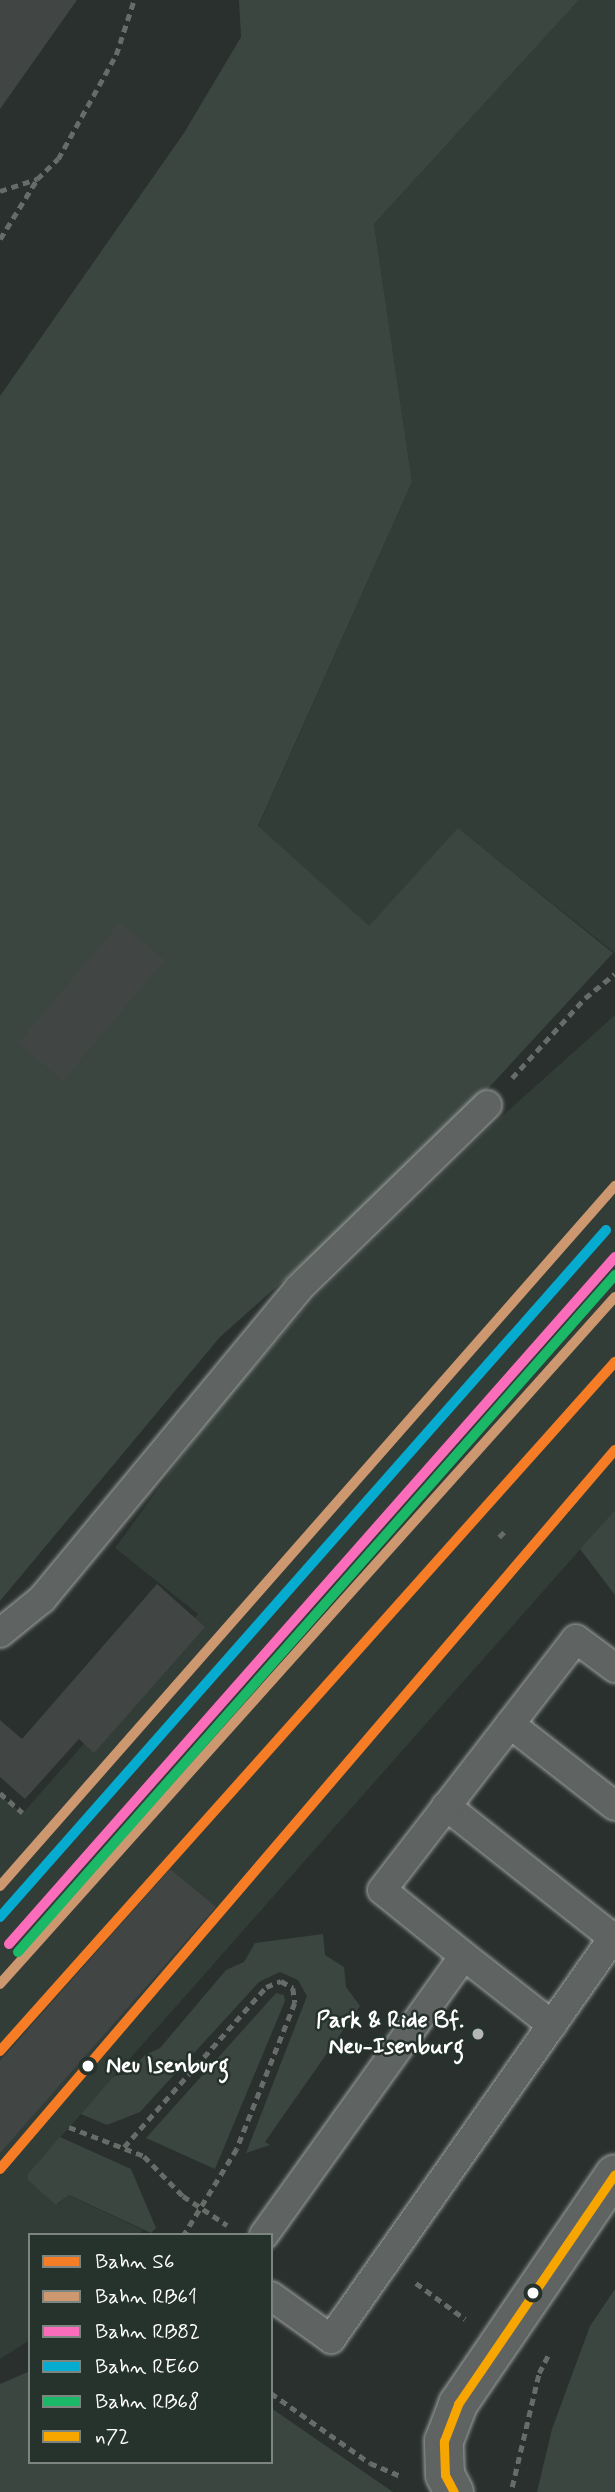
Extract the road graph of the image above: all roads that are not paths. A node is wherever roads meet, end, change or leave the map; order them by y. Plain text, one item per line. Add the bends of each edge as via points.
1 (487, 1105) road end
2 (0, 1633) edge
3 (615, 1668) edge
4 (510, 1724) junction
5 (446, 1805) junction
6 (615, 1806) edge
7 (614, 1936) edge
8 (464, 1956) junction
9 (552, 2025) junction
10 (615, 2174) edge
11 (265, 2233) edge
12 (273, 2297) edge
13 (454, 2492) edge

1 - 2 lane via 298,1289 42,1599
3 - 4 lane via 576,1639
4 - 5 lane
4 - 6 lane
5 - 7 lane
5 - 8 lane via 382,1890
7 - 9 lane
8 - 9 lane
8 - 11 lane
9 - 12 lane via 331,2339
10 - 13 street via 458,2404 444,2441 445,2475

